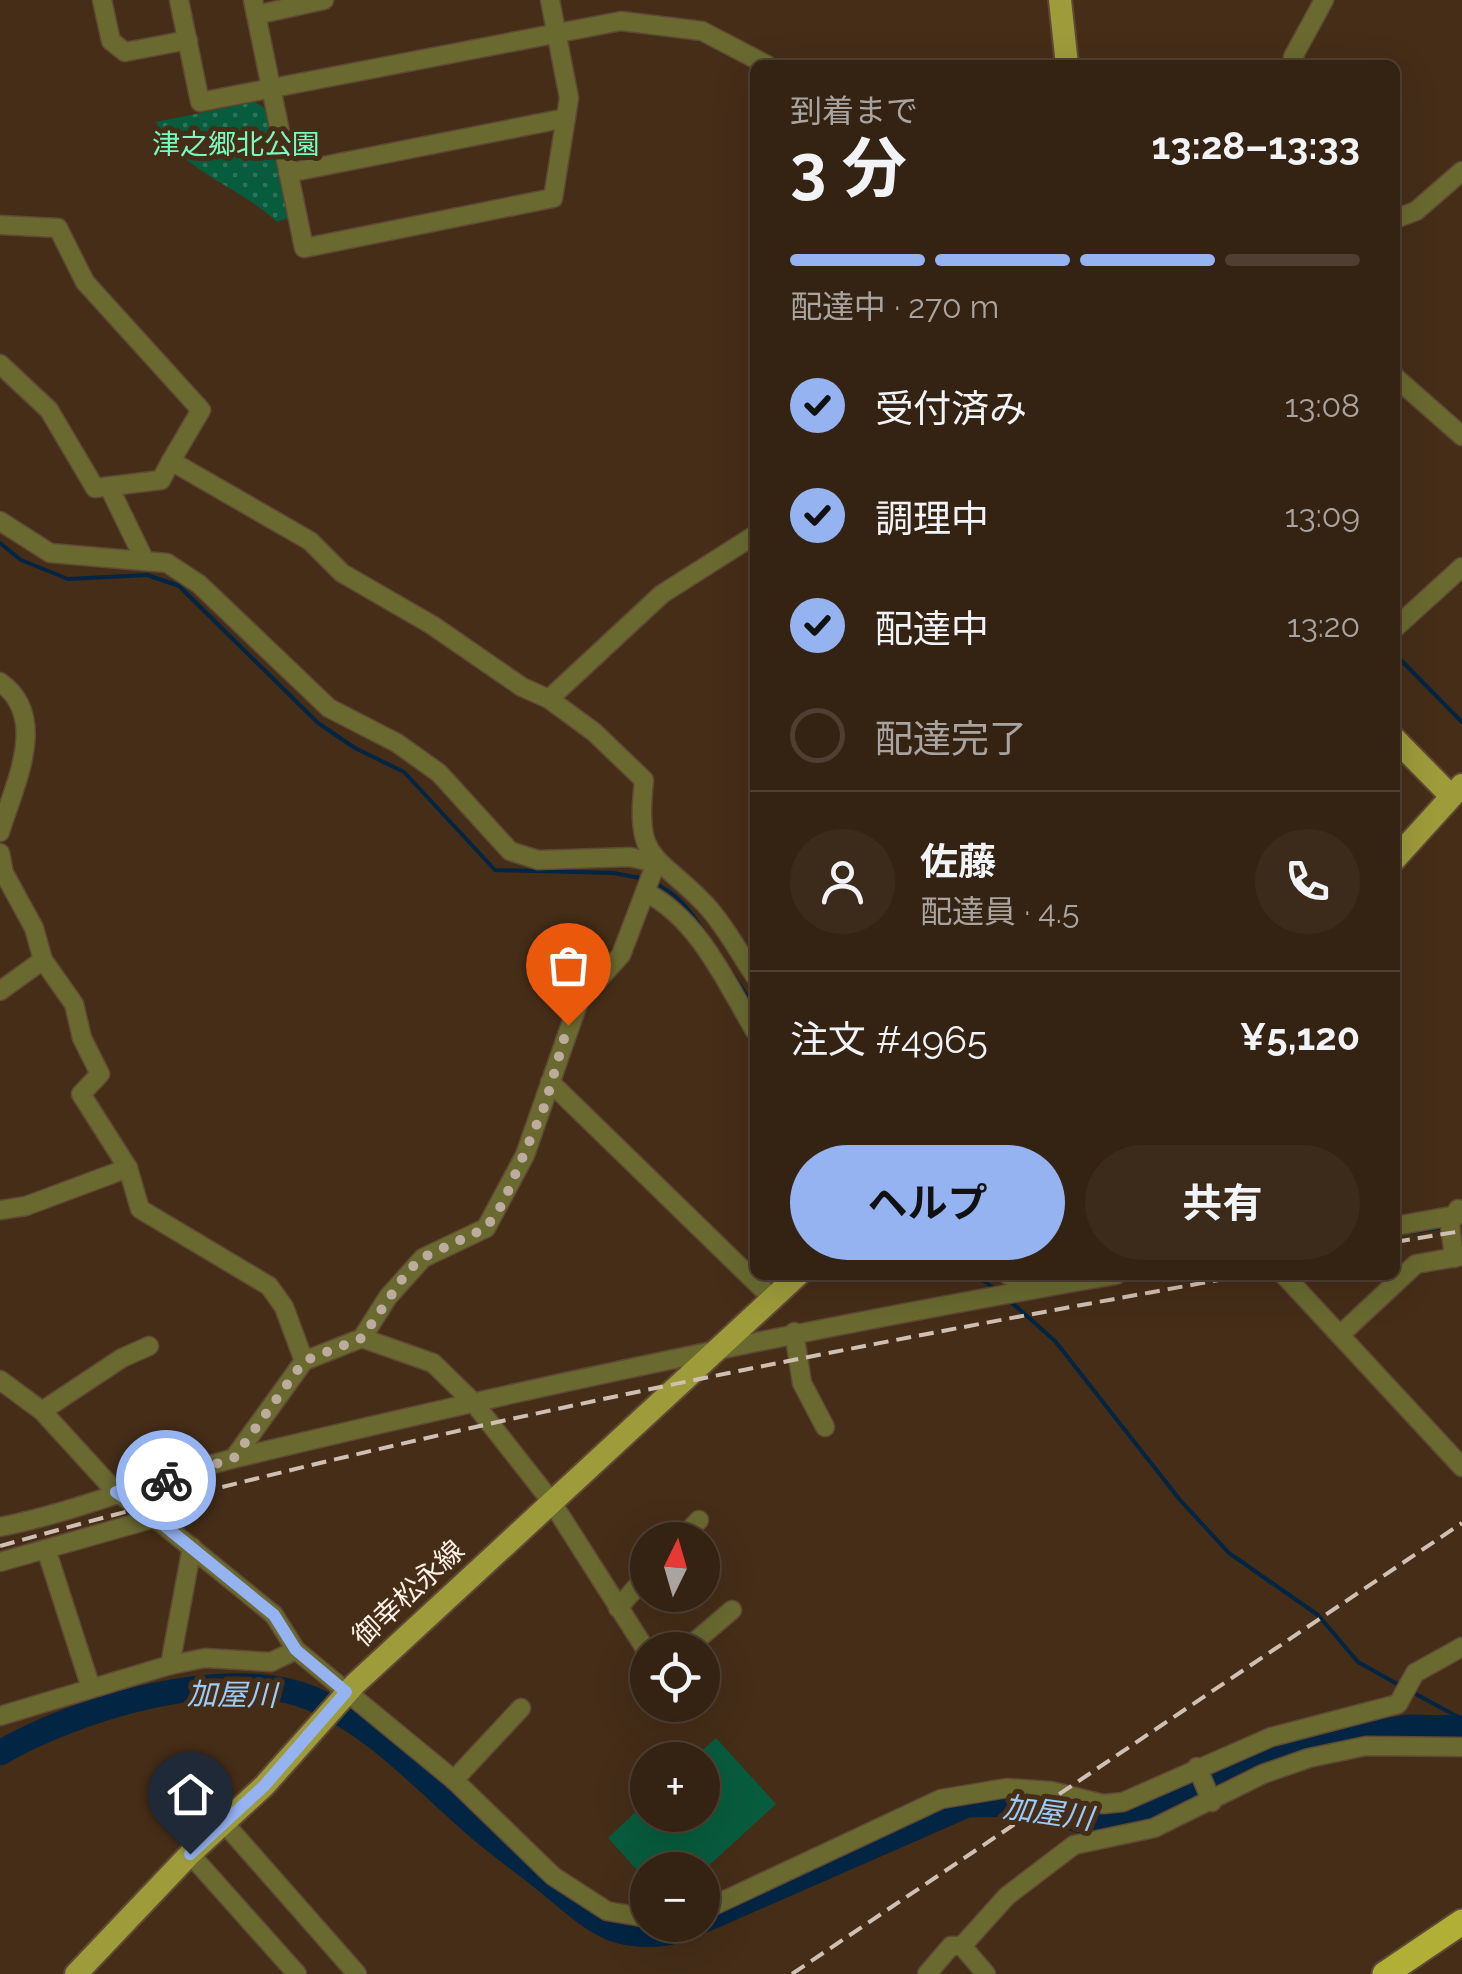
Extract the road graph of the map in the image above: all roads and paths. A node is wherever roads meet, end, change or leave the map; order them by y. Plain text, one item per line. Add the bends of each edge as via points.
1 (102, 0) edge
2 (179, 0) edge
3 (324, 0) edge
4 (550, 0) edge
5 (1060, 0) edge
6 (1324, 0) edge
7 (254, 7) edge
8 (556, 33) junction
9 (188, 40) junction
10 (757, 60) edge
11 (1066, 60) edge
12 (1294, 60) edge
13 (272, 90) junction
14 (566, 118) junction
15 (1462, 172) edge
16 (288, 173) junction
17 (1400, 217) edge
18 (0, 225) edge
19 (0, 364) edge
20 (1400, 381) edge
21 (1462, 436) edge
22 (171, 461) junction
23 (110, 489) junction
24 (0, 522) edge
25 (750, 539) edge
26 (144, 559) junction
27 (1462, 567) edge
28 (1400, 623) edge
29 (0, 682) edge
30 (549, 699) junction
31 (1400, 743) edge
32 (1458, 794) edge
33 (0, 832) edge
34 (0, 853) edge
35 (1400, 854) edge
36 (656, 863) junction
37 (644, 892) junction
38 (43, 960) junction
39 (750, 970) edge
40 (750, 971) edge
41 (726, 981) junction
42 (0, 991) edge
43 (750, 1022) edge
44 (550, 1082) junction
45 (128, 1168) junction
46 (0, 1210) edge
47 (1455, 1217) edge
48 (1400, 1225) edge
49 (1458, 1257) edge
50 (750, 1277) edge
51 (1400, 1279) edge
52 (753, 1280) edge
53 (793, 1280) edge
54 (1087, 1280) edge
55 (1289, 1280) edge
56 (1399, 1280) edge
57 (1011, 1284) edge
58 (774, 1300) junction
59 (794, 1332) junction
60 (1341, 1334) junction
61 (362, 1338) junction
62 (149, 1346) dead end
63 (723, 1349) junction
64 (304, 1361) junction
65 (0, 1380) edge
66 (474, 1402) junction
67 (42, 1411) junction
68 (826, 1426) dead end
69 (234, 1458) junction
70 (1462, 1467) edge
71 (116, 1492) junction
72 (551, 1502) junction
73 (155, 1518) junction
74 (2, 1524) edge
75 (192, 1546) junction
76 (46, 1549) junction
77 (0, 1562) edge
78 (630, 1594) edge
79 (618, 1608) junction
80 (732, 1610) dead end
81 (634, 1632) edge
82 (706, 1632) edge
83 (1462, 1648) edge
84 (296, 1650) junction
85 (170, 1665) junction
86 (92, 1688) junction
87 (336, 1704) junction
88 (521, 1708) dead end
89 (1, 1712) edge
90 (1462, 1747) edge
91 (1198, 1770) junction
92 (454, 1780) junction
93 (1211, 1800) junction
94 (225, 1824) junction
95 (190, 1854) junction
96 (720, 1903) edge
97 (630, 1915) edge
98 (1462, 1922) edge
99 (1462, 1940) edge
100 (962, 1946) junction
101 (76, 1974) edge
102 (297, 1974) edge
103 (357, 1974) edge
104 (927, 1974) edge
105 (986, 1974) edge
106 (1384, 1974) edge
107 (1412, 1974) edge

1 - 9 street via 111,41 125,52
2 - 9 street
3 - 7 street
4 - 8 street
5 - 11 main road
6 - 12 street
7 - 13 street
8 - 10 street via 620,20 665,24 702,31
8 - 13 street
8 - 14 street via 569,98
9 - 13 street via 200,102
13 - 16 street
14 - 16 street
14 - 16 street via 553,198 343,241 304,248
15 - 17 street
18 - 22 street via 58,228 85,282 201,410
19 - 23 street via 49,410 95,488
20 - 21 street
22 - 23 street via 161,480
22 - 30 street via 310,541 342,573
23 - 26 street
24 - 26 street via 50,552
25 - 30 street via 662,594
26 - 36 street via 167,563 199,584 329,708 439,772 510,852 538,860 630,857
27 - 28 street
29 - 33 street via 27,718
30 - 36 street via 644,780 640,821
31 - 32 main road
32 - 35 main road
34 - 38 street
36 - 37 street
36 - 39 street via 708,907
37 - 41 street via 684,921
37 - 44 street via 621,955 578,1001
38 - 42 street
38 - 45 street via 74,1004 100,1074 81,1094
40 - 41 street
41 - 43 street
44 - 50 street
44 - 61 street via 525,1155 486,1228 422,1258
45 - 46 street
45 - 64 street via 140,1209 269,1286
47 - 48 street
47 - 49 street
49 - 51 street via 1416,1264
52 - 58 street
53 - 58 main road, 御幸松永線
54 - 57 street via 1034,1289
55 - 60 street
56 - 60 street
57 - 59 street via 991,1298
58 - 63 main road, 御幸松永線
59 - 63 street
59 - 68 street via 802,1384
60 - 70 street
61 - 64 street
61 - 66 street via 432,1362
62 - 67 street
63 - 66 street
63 - 72 main road, 御幸松永線
64 - 69 street
65 - 67 street
66 - 69 street
66 - 72 street
67 - 71 street
69 - 71 street
71 - 73 street
71 - 74 street
72 - 79 street
72 - 87 main road, 御幸松永線
73 - 75 street
73 - 76 street
75 - 84 street via 274,1615
75 - 85 street
76 - 77 street
76 - 86 street
78 - 79 street
79 - 81 street
80 - 82 street
83 - 91 street via 1415,1673 1398,1704 1271,1737
84 - 85 street via 271,1662 205,1658
84 - 87 street
85 - 86 street
86 - 89 street
87 - 92 street
87 - 94 main road, 御幸松永線
88 - 92 street
90 - 93 street via 1366,1746 1309,1758
91 - 93 street
91 - 96 street via 1122,1802 1008,1788 940,1799
92 - 97 street via 553,1876 606,1911
93 - 100 street via 1154,1828 1074,1845 1007,1896
94 - 95 main road, 御幸松永線
94 - 103 street
95 - 101 main road, 御幸松永線
95 - 102 street
98 - 106 highway
99 - 107 highway
100 - 104 street via 951,1946
100 - 105 street

